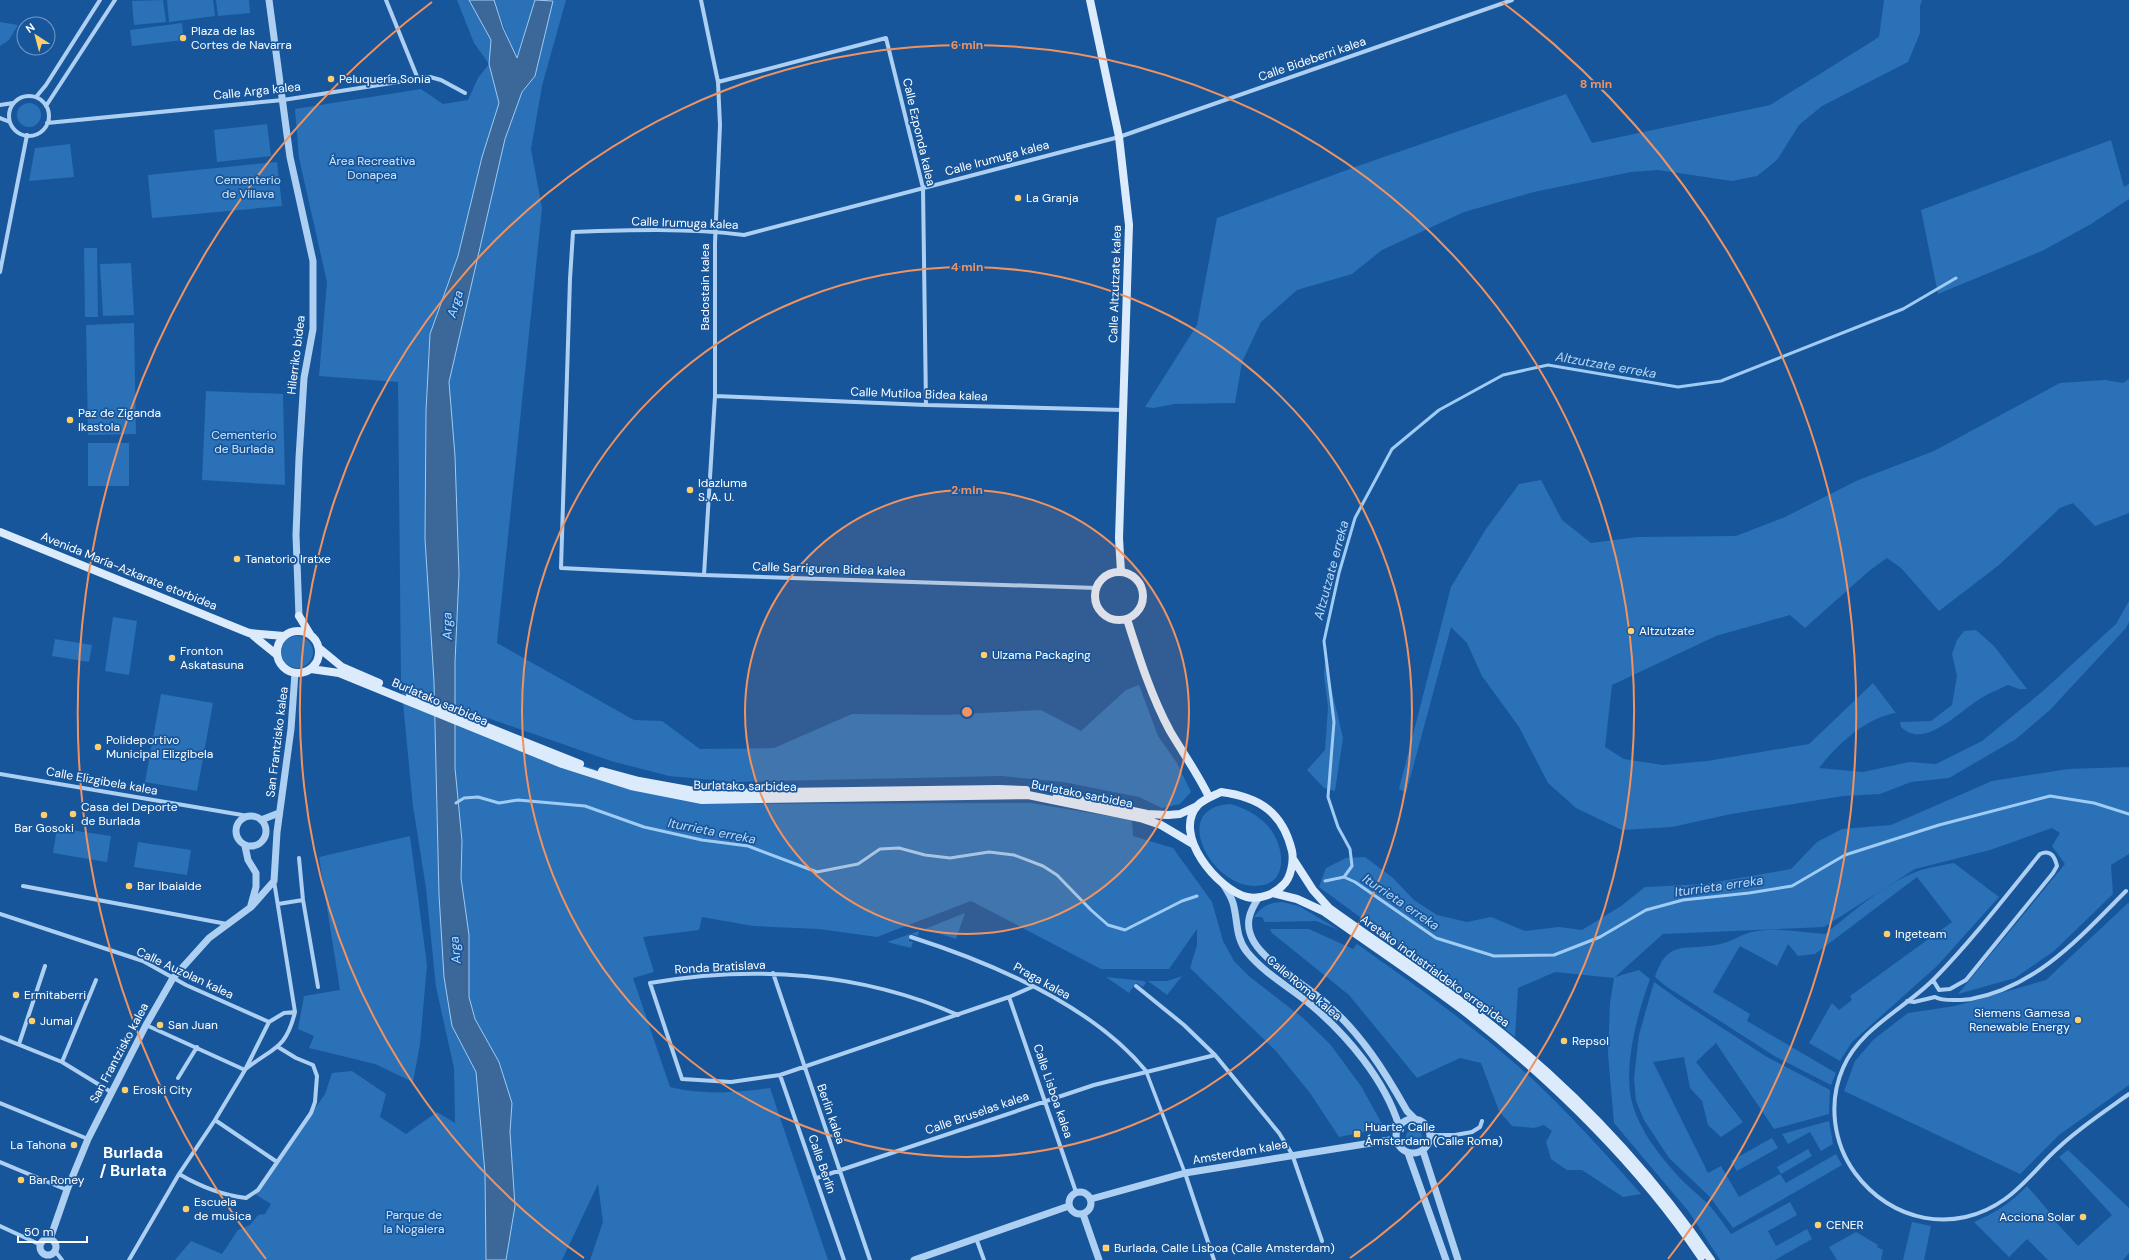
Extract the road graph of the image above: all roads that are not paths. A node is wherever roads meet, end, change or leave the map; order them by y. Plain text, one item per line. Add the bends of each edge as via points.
1 (100, 0) edge
2 (115, 0) edge
3 (269, 0) edge
4 (386, 0) edge
5 (701, 0) edge
6 (1090, 0) edge
7 (1512, 0) edge
8 (418, 78) junction
9 (718, 82) junction
10 (465, 93) dead end
11 (36, 97) junction
12 (283, 100) junction
13 (13, 103) junction
14 (0, 105) edge
15 (46, 106) junction
16 (0, 118) edge
17 (10, 122) junction
18 (47, 123) junction
19 (27, 136) junction
20 (1119, 137) junction
21 (923, 188) junction
22 (716, 231) junction
23 (0, 272) edge
24 (715, 396) junction
25 (926, 405) junction
26 (1123, 410) junction
27 (0, 532) edge
28 (560, 568) joint
29 (1121, 572) junction
30 (704, 575) junction
31 (1096, 588) junction
32 (299, 616) junction
33 (1127, 619) junction
34 (249, 633) junction
35 (286, 634) junction
36 (310, 634) junction
37 (319, 648) junction
38 (277, 655) junction
39 (311, 669) junction
40 (295, 673) junction
41 (390, 691) junction
42 (495, 734) junction
43 (0, 774) edge
44 (1209, 797) junction
45 (1197, 806) junction
46 (279, 813) junction
47 (248, 816) junction
48 (261, 820) junction
49 (266, 831) junction
50 (277, 832) junction
51 (1193, 844) junction
52 (245, 846) junction
53 (299, 858) dead end
54 (1293, 859) junction
55 (274, 881) junction
56 (1222, 882) junction
57 (23, 886) dead end
58 (2126, 891) dead end
59 (1273, 893) junction
60 (1259, 897) junction
61 (304, 900) junction
62 (278, 904) junction
63 (251, 907) junction
64 (0, 914) edge
65 (227, 924) junction
66 (911, 937) dead end
67 (46, 966) dead end
68 (773, 974) junction
69 (173, 978) junction
70 (96, 980) dead end
71 (1933, 980) junction
72 (1136, 986) dead end
73 (318, 987) dead end
74 (1032, 987) junction
75 (1939, 990) junction
76 (1009, 997) junction
77 (1935, 997) junction
78 (1907, 1001) junction
79 (295, 1012) junction
80 (958, 1015) junction
81 (269, 1022) junction
82 (146, 1025) junction
83 (0, 1037) edge
84 (19, 1044) junction
85 (197, 1047) junction
86 (278, 1047) junction
87 (1215, 1055) junction
88 (62, 1062) junction
89 (804, 1068) junction
90 (245, 1070) junction
91 (1146, 1071) junction
92 (780, 1075) junction
93 (178, 1078) dead end
94 (111, 1092) junction
95 (2129, 1094) edge
96 (1045, 1100) junction
97 (0, 1103) edge
98 (1415, 1119) junction
99 (215, 1120) junction
100 (1482, 1121) dead end
101 (1399, 1126) junction
102 (1431, 1135) junction
103 (88, 1139) junction
104 (1396, 1139) junction
105 (1423, 1150) junction
106 (1408, 1153) junction
107 (1292, 1154) junction
108 (0, 1162) edge
109 (277, 1162) junction
110 (840, 1170) junction
111 (1185, 1173) junction
112 (179, 1174) junction
113 (817, 1178) junction
114 (67, 1190) junction
115 (1076, 1192) junction
116 (1091, 1198) junction
117 (1069, 1206) junction
118 (1083, 1214) junction
119 (0, 1226) edge
120 (976, 1238) junction
121 (50, 1239) junction
122 (1322, 1241) dead end
123 (41, 1245) junction
124 (55, 1252) junction
125 (45, 1257) edge
126 (62, 1260) edge
127 (129, 1260) edge
128 (844, 1260) edge
129 (870, 1260) edge
130 (914, 1260) edge
131 (984, 1260) edge
132 (1099, 1260) edge
133 (1214, 1260) edge
134 (1446, 1260) edge
135 (1458, 1260) edge
136 (1704, 1260) edge
137 (1710, 1260) edge

1 - 11 street
2 - 15 street
3 - 12 street, Hilerriko bidea
4 - 8 street
5 - 9 street, Badostain kalea
6 - 20 main road, Calle Altzutzate kalea
7 - 20 street, Calle Bideberri kalea
8 - 10 street, Calle Arga kalea via 430,77 441,80
8 - 12 street, Calle Arga kalea
9 - 21 street, Calle Ezponda kalea via 886,38
9 - 22 street, Badostain kalea via 720,125
11 - 13 street via 24,97
11 - 15 street
12 - 18 street, Calle Arga kalea
12 - 32 street, Hilerriko bidea via 290,157 313,261 313,329 304,378 299,458 296,535
13 - 14 street
13 - 17 street
15 - 18 street
16 - 17 street
17 - 19 street via 17,131
18 - 19 street via 39,132
19 - 23 street
20 - 21 street, Calle Irumuga kalea
20 - 26 main road, Calle Altzutzate kalea via 1129,225
21 - 22 street, Calle Irumuga kalea via 744,235
21 - 25 street, Calle Ezponda kalea
22 - 24 street, Badostain kalea
22 - 28 street, Calle Irumuga kalea via 573,232
24 - 25 street, Calle Mutiloa Bidea kalea
24 - 30 street, Badostain kalea
25 - 26 street, Calle Mutiloa Bidea kalea
26 - 29 main road, Calle Altzutzate kalea via 1119,538
27 - 34 main road, Avenida María-Azkarate etorbidea
28 - 30 street, Calle Sarriguren Bidea kalea
29 - 31 main road via 1106,576
29 - 33 main road via 1136,578 1143,593 1140,609
30 - 31 street, Calle Sarriguren Bidea kalea
31 - 33 main road via 1096,603 1099,610 1111,619
32 - 35 main road
32 - 36 main road, Hilerriko bidea
33 - 44 main road via 1146,678 1170,731 1199,776
34 - 35 main road
34 - 38 main road
35 - 36 main road via 302,631
35 - 38 main road via 279,643
36 - 37 main road
37 - 39 main road via 319,657
37 - 41 main road, Burlatako sarbidea via 342,667
38 - 40 main road via 283,667
39 - 40 main road
39 - 41 main road, Burlatako sarbidea via 339,673
40 - 46 street, San Frantzisko kalea via 295,697
41 - 42 main road, Burlatako sarbidea
42 - 45 main road, Burlatako sarbidea via 602,771 639,781 705,793 999,789 1089,800 1146,814 1180,814
42 - 51 main road, Burlatako sarbidea via 562,764 631,786 702,800 1028,795 1140,818 1161,825
43 - 47 street, Calle Elizgibela kalea
44 - 45 main road
44 - 54 main road via 1221,792 1237,794 1254,800 1272,812 1284,826
45 - 51 main road via 1190,818
46 - 48 street, San Frantzisko kalea
46 - 50 street, San Frantzisko kalea
47 - 48 street via 255,816
47 - 52 street via 238,823 235,831 237,838
48 - 49 street
49 - 50 street
49 - 52 street via 260,844 253,847
50 - 55 street, San Frantzisko kalea
51 - 56 main road via 1201,859
52 - 63 street via 248,860 256,873 256,887
53 - 61 street
54 - 59 main road via 1284,884
54 - 137 main road, Aretako industrialdeko errepidea via 1313,890 1329,908 1471,1009 1581,1105 1662,1194
55 - 62 street
55 - 63 street, San Frantzisko kalea
56 - 60 main road via 1247,897
56 - 101 street, Calle Roma kalea via 1233,904 1238,936 1246,950 1255,961 1315,1009 1349,1043 1378,1084 1393,1109
57 - 65 street
58 - 77 street via 2049,965 2013,986 1980,997 1956,1000
59 - 60 main road
59 - 136 main road, Aretako industrialdeko errepidea via 1297,899 1322,911 1467,1014 1528,1064 1605,1138
60 - 98 street, Calle Roma kalea via 1248,917 1248,928 1254,943 1349,1024 1367,1046
61 - 62 street
61 - 73 street
62 - 79 street
63 - 65 street, San Frantzisko kalea
64 - 69 street, Calle Auzolan kalea via 143,961
65 - 69 street, San Frantzisko kalea via 209,938
66 - 74 street, Praga kalea via 973,958
67 - 84 street
68 - 80 street, Ronda Bratislava via 869,985 913,997
68 - 89 street, Berlin kalea
68 - 92 street, Ronda Bratislava via 711,975 650,983 682,1079 730,1082
69 - 81 street, Calle Auzolan kalea
69 - 82 street, San Frantzisko kalea
70 - 88 street
71 - 75 street
71 - 75 street via 1968,942 2040,854 2050,853 2055,858 2057,866 2053,873 1966,980 1950,989
71 - 78 street
72 - 87 street
74 - 76 street, Ronda Bratislava
74 - 91 street, Praga kalea via 1059,1001 1102,1030 1132,1054
75 - 77 street
76 - 80 street, Ronda Bratislava
76 - 96 street, Calle Lisboa kalea
77 - 78 street
78 - 95 street via 1856,1047 1843,1067 1835,1090 1834,1117 1836,1133 1849,1165 1858,1178 1868,1190 1905,1213 1918,1218 1944,1220 1974,1216 1996,1205 2016,1191 2059,1146
79 - 81 street via 284,1013
79 - 86 street via 291,1030
80 - 89 street, Ronda Bratislava
81 - 90 street
82 - 85 street
82 - 94 street, San Frantzisko kalea
83 - 84 street
84 - 88 street
85 - 90 street
85 - 93 street
86 - 90 street
86 - 109 street via 313,1065 316,1070 316,1093 311,1113
87 - 91 street, Calle Bruselas kalea
87 - 107 street via 1260,1109
88 - 94 street
89 - 92 street, Ronda Bratislava
89 - 110 street, Berlin kalea
90 - 99 street
91 - 96 street, Calle Bruselas kalea
91 - 111 street
92 - 113 street, Calle Berlín
94 - 103 street, San Frantzisko kalea
96 - 110 street, Calle Bruselas kalea
96 - 115 street, Calle Lisboa kalea
97 - 103 street
98 - 101 street via 1406,1120
98 - 102 street via 1423,1121
99 - 109 street
99 - 112 street
100 - 102 street via 1480,1127 1472,1132
101 - 104 street
102 - 105 street via 1428,1146
103 - 114 street, San Frantzisko kalea
104 - 106 street via 1402,1150
104 - 107 street, Amsterdam kalea
105 - 106 street via 1416,1154
105 - 135 street
106 - 134 street
107 - 111 street, Amsterdam kalea
107 - 122 street
108 - 114 street
109 - 112 street via 258,1190 246,1198 224,1195
110 - 113 street, Calle Bruselas kalea
110 - 129 street, Berlin kalea
111 - 116 street, Amsterdam kalea
111 - 133 street
112 - 127 street
113 - 128 street, Calle Berlín
114 - 121 street, San Frantzisko kalea
115 - 116 street via 1085,1192
115 - 117 street via 1070,1197
116 - 118 street via 1090,1208
117 - 118 street via 1074,1213
117 - 120 street
118 - 132 street
119 - 123 street
120 - 130 street
120 - 131 street
121 - 123 street via 46,1239
121 - 124 street via 56,1244
123 - 125 street
124 - 125 street
124 - 126 street

